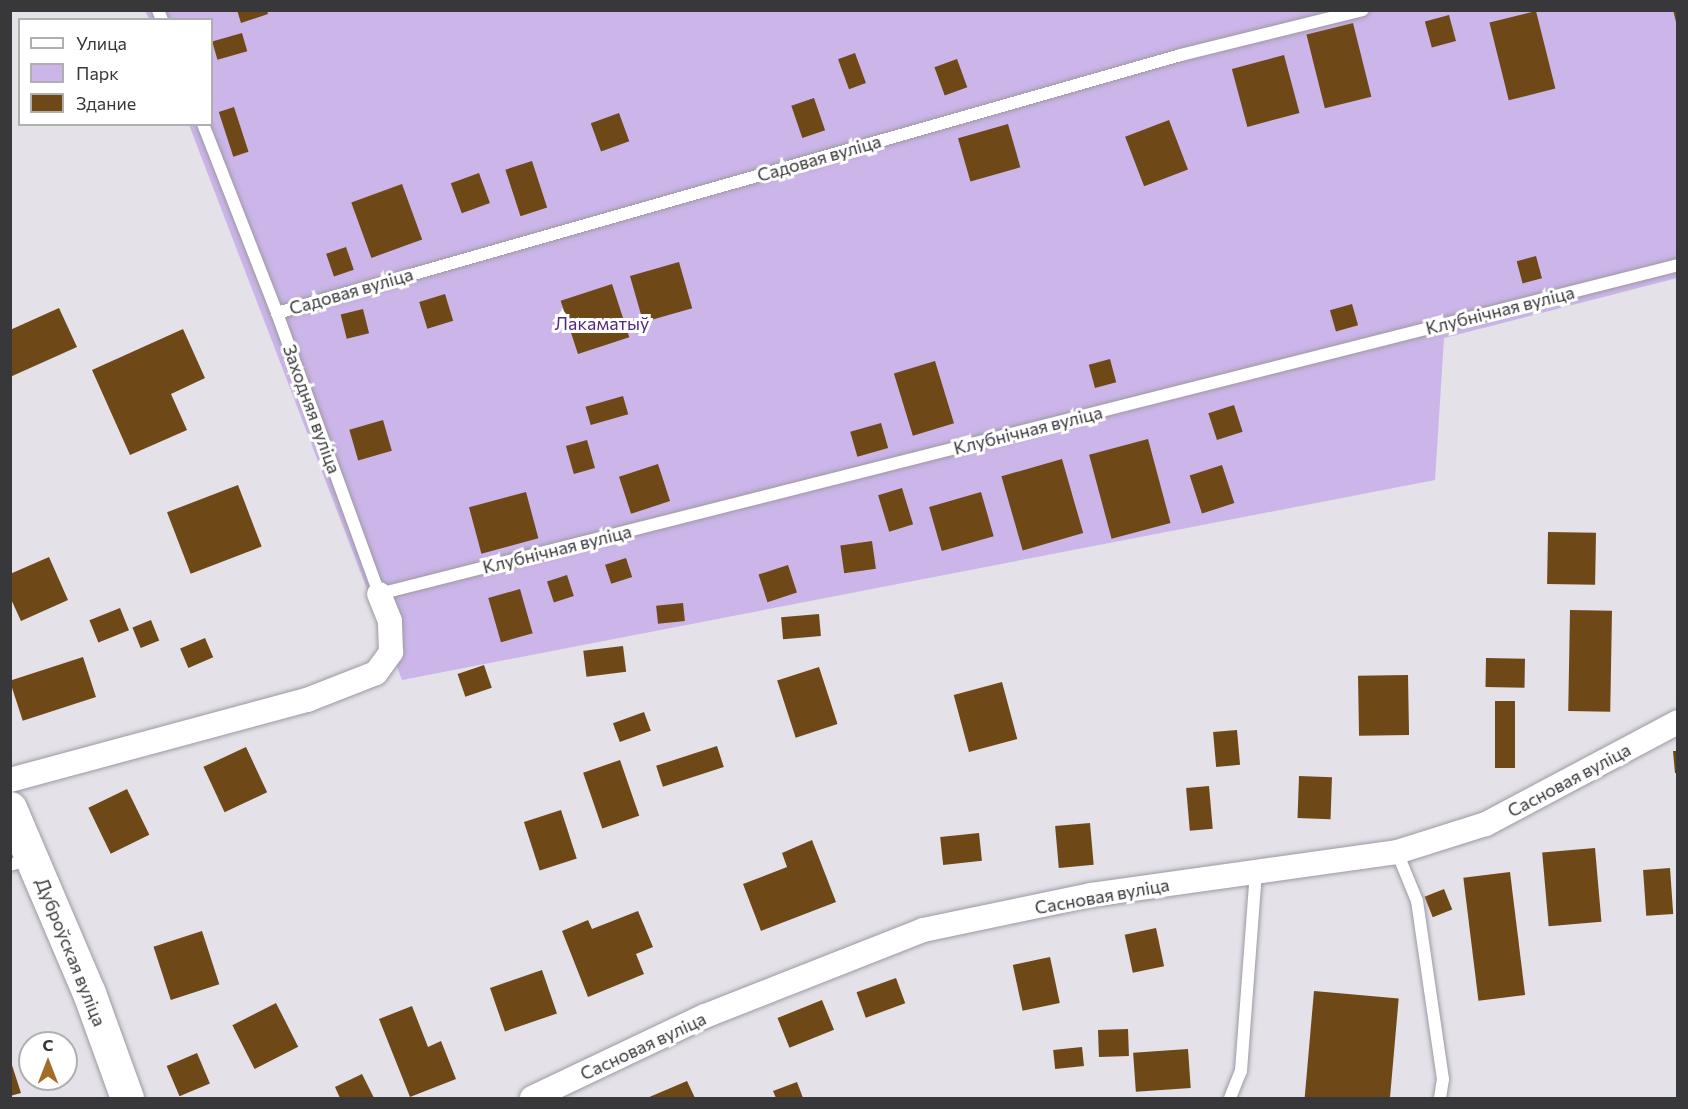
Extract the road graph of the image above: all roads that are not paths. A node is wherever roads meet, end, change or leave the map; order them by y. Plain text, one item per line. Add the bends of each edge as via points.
1 (1363, 10) edge
2 (204, 126) edge
3 (1677, 265) edge
4 (277, 313) junction
5 (379, 594) junction
6 (1677, 722) edge
7 (10, 780) edge
8 (10, 808) edge
9 (1397, 852) junction
10 (22, 862) edge
11 (1256, 872) junction
12 (127, 1098) edge
13 (532, 1098) edge
14 (1230, 1098) edge
15 (1440, 1098) edge

1 - 4 lane, Садовая вуліца via 1181,55
2 - 4 lane, Заходняя вуліца
3 - 5 lane, Клубнічная вуліца
4 - 5 lane, Заходняя вуліца
5 - 7 street via 390,621 391,652 376,673 307,700
6 - 9 street, Сасновая вуліца via 1486,824
8 - 10 main road, Дуброўская вуліца
9 - 11 street, Сасновая вуліца
9 - 15 lane via 1417,901 1443,1079
10 - 12 main road, Дуброўская вуліца via 89,993
11 - 13 street, Сасновая вуліца via 1092,895 922,930 705,1016
11 - 14 lane via 1241,1071

